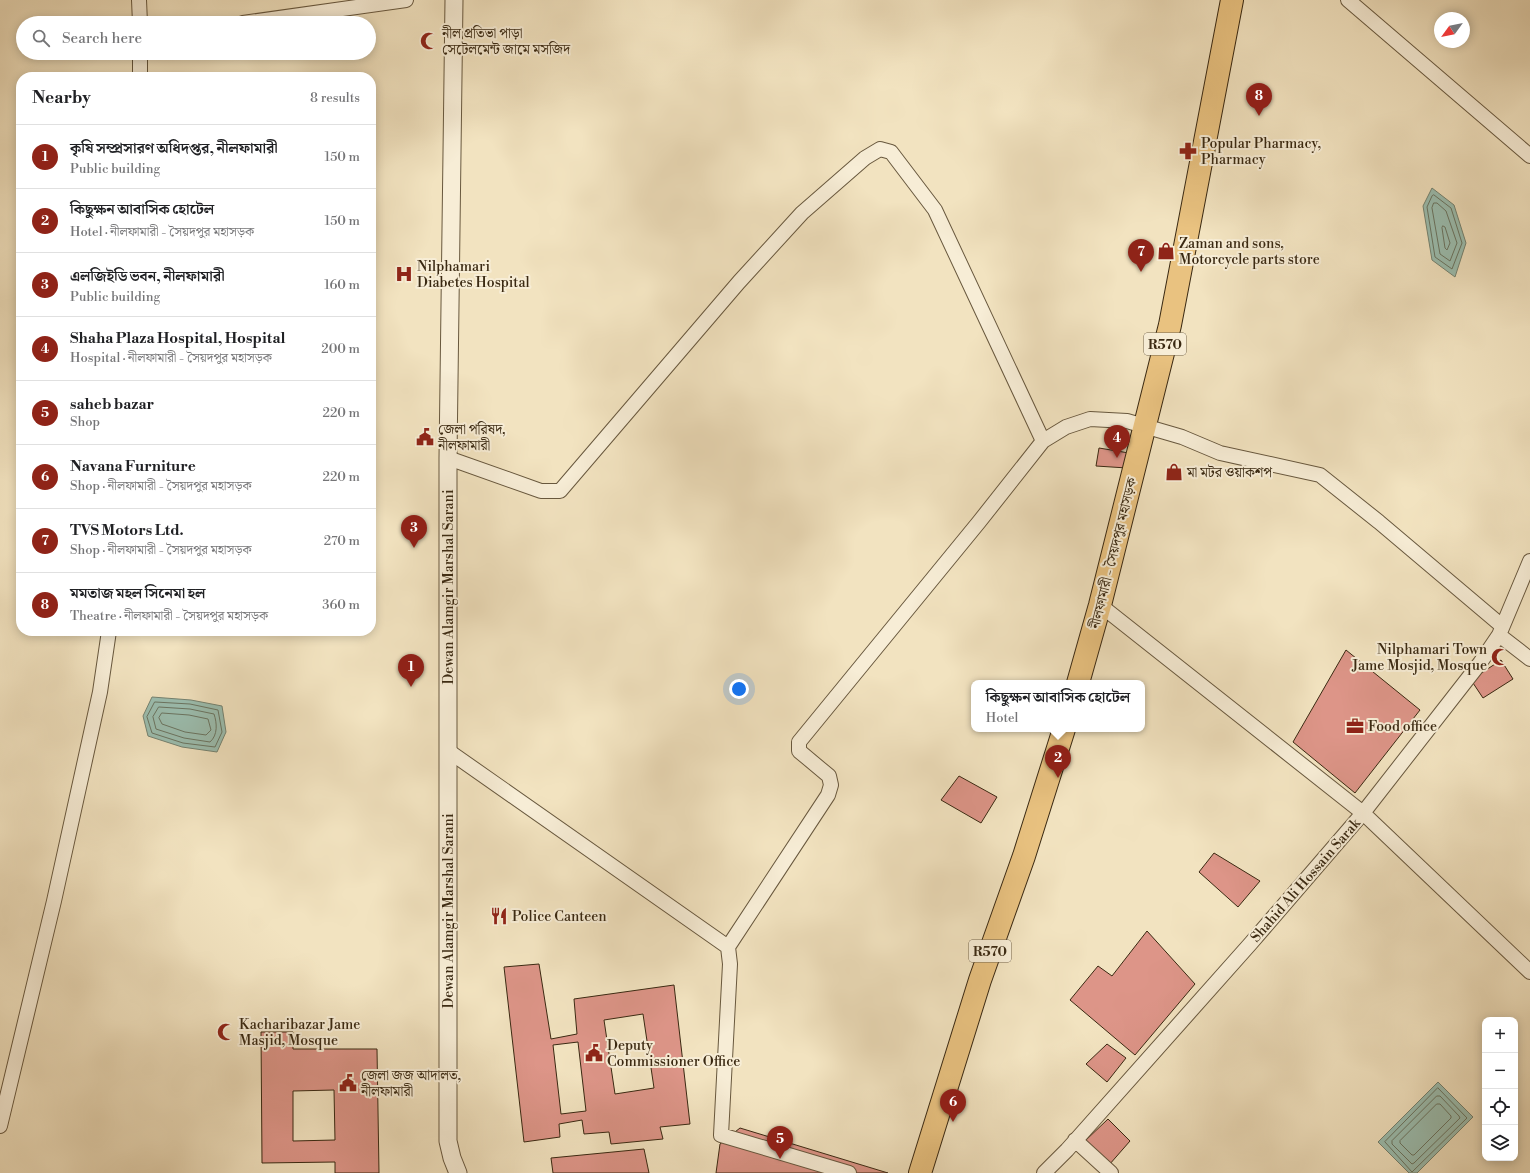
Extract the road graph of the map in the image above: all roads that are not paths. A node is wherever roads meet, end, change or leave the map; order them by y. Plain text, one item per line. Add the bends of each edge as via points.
1 (139, 0) edge
2 (406, 0) edge
3 (454, 0) edge
4 (1232, 0) edge
5 (1348, 0) edge
6 (140, 16) edge
7 (293, 16) edge
8 (140, 60) edge
9 (140, 72) edge
10 (1530, 156) edge
11 (1145, 426) junction
12 (1043, 441) junction
13 (448, 458) junction
14 (1530, 561) edge
15 (1100, 605) junction
16 (1501, 631) junction
17 (109, 636) edge
18 (1530, 659) edge
19 (1079, 680) edge
20 (1063, 732) edge
21 (447, 750) junction
22 (1363, 813) junction
23 (728, 947) junction
24 (1530, 972) edge
25 (0, 1126) edge
26 (1075, 1140) junction
27 (458, 1173) edge
28 (849, 1173) edge
29 (920, 1173) edge
30 (1044, 1173) edge
31 (1111, 1173) edge

1 - 6 street
2 - 7 street
3 - 13 street, Dewan Alamgir Marshal Sarani
4 - 11 main road, নীলফামারী - সৈয়দপুর মহাসড়ক / R570 via 1170,325
5 - 10 street
8 - 9 street
11 - 12 street via 1127,421 1090,419 1066,427
11 - 15 main road, নীলফামারী - সৈয়দপুর মহাসড়ক / R570
11 - 16 street via 1182,437 1220,453 1320,475 1379,522
12 - 13 street via 935,210 892,152 880,149 865,158 802,213 739,282 560,491 541,491
12 - 23 street via 799,742 799,751 829,776 831,785 828,795
13 - 21 street, Dewan Alamgir Marshal Sarani
14 - 16 street, Shahid Ali Hossain Sarak
15 - 19 main road, নীলফামারী - সৈয়দপুর মহাসড়ক / R570
15 - 22 street
16 - 18 street
16 - 22 street, Shahid Ali Hossain Sarak via 1480,664
17 - 25 street via 100,692 54,901
20 - 29 main road, R570 via 1024,856 980,980
21 - 23 street
21 - 27 street, Dewan Alamgir Marshal Sarani via 448,1141
22 - 24 street
22 - 26 street, Shahid Ali Hossain Sarak
23 - 28 street via 730,964 721,1135
26 - 30 street, Shahid Ali Hossain Sarak
26 - 31 street

